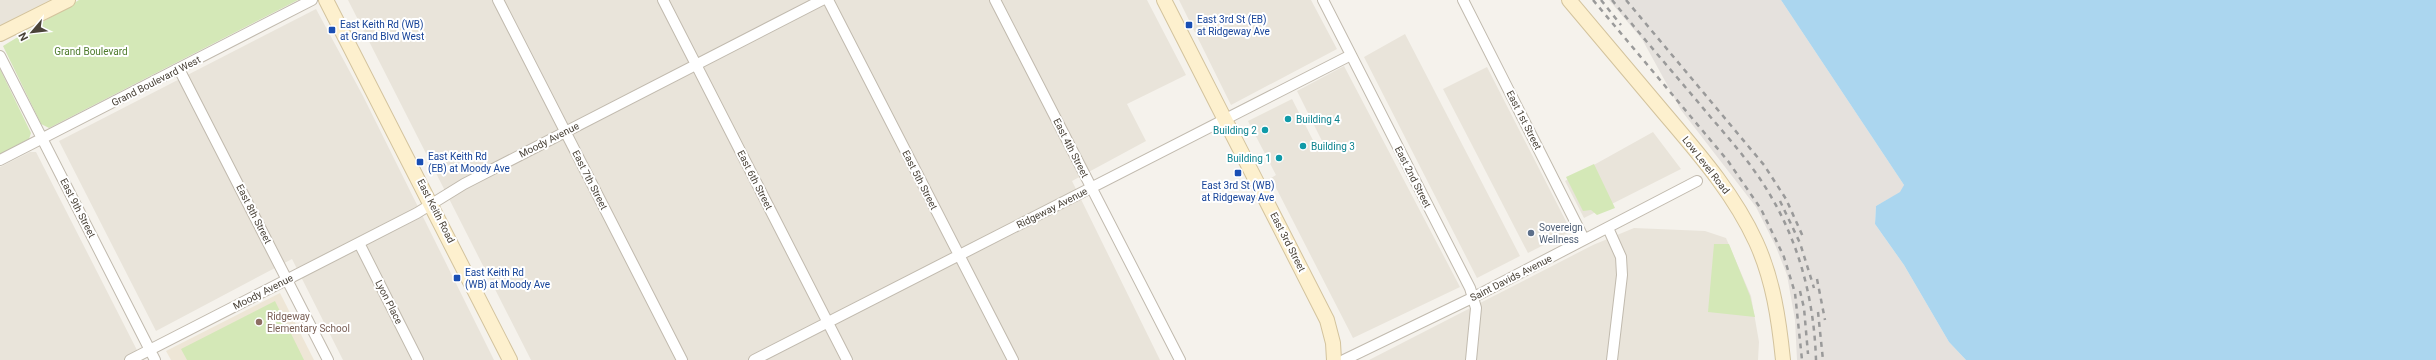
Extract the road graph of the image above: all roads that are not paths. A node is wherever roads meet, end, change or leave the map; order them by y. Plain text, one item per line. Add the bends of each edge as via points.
1 (68, 0) edge
2 (312, 0) edge
3 (326, 0) edge
4 (498, 0) edge
5 (663, 0) edge
6 (822, 0) edge
7 (828, 0) edge
8 (996, 0) edge
9 (1164, 0) edge
10 (1323, 0) edge
11 (1463, 0) edge
12 (1569, 0) edge
13 (0, 34) edge
14 (0, 56) edge
15 (1351, 56) junction
16 (696, 65) junction
17 (179, 70) junction
18 (1224, 120) junction
19 (566, 132) junction
20 (42, 138) junction
21 (0, 160) edge
22 (1697, 181) dead end
23 (1091, 188) junction
24 (432, 204) junction
25 (1608, 228) junction
26 (1584, 239) junction
27 (359, 244) junction
28 (958, 256) junction
29 (288, 280) junction
30 (1474, 297) junction
31 (828, 323) junction
32 (150, 350) junction
33 (130, 360) edge
34 (155, 360) edge
35 (328, 360) edge
36 (418, 360) edge
37 (510, 360) edge
38 (682, 360) edge
39 (754, 360) edge
40 (847, 360) edge
41 (1013, 360) edge
42 (1180, 360) edge
43 (1334, 360) edge
44 (1344, 360) edge
45 (1471, 360) edge
46 (1612, 360) edge
47 (1783, 360) edge

1 - 13 street
2 - 17 street, Grand Boulevard West
3 - 24 street, East Keith Road
4 - 19 street, East 7th Street
5 - 16 street, East 6th Street
6 - 16 street, Moody Avenue
7 - 28 street, East 5th Street
8 - 23 street, East 4th Street
9 - 18 street, East 3rd Street
10 - 15 street, East 2nd Street
11 - 26 street, East 1st Street
12 - 47 street, Low Level Road via 1726,189 1757,243 1776,301
14 - 20 street, East 9th Street
15 - 18 street, Ridgeway Avenue
15 - 30 street, East 2nd Street
16 - 19 street, Moody Avenue
16 - 31 street, East 6th Street
17 - 20 street, Grand Boulevard West
17 - 29 street, East 8th Street
18 - 23 street, Ridgeway Avenue
18 - 43 street, East 3rd Street via 1327,320
19 - 24 street, Moody Avenue
19 - 38 street, East 7th Street
20 - 21 street, Grand Boulevard West
20 - 32 street, East 9th Street
22 - 25 street, Saint Davids Avenue
23 - 28 street, Ridgeway Avenue
23 - 42 street, East 4th Street
24 - 27 street, Moody Avenue
24 - 37 street, East Keith Road
25 - 26 street, Saint Davids Avenue
25 - 46 street via 1621,257 1622,275
26 - 30 street, Saint Davids Avenue
27 - 29 street, Moody Avenue
27 - 36 street, Lyon Place
28 - 31 street, Ridgeway Avenue
28 - 41 street, East 5th Street
29 - 32 street, Moody Avenue
29 - 35 street, East 8th Street
30 - 44 street, Saint Davids Avenue
30 - 45 street, East 2nd Street via 1476,308
31 - 39 street, Ridgeway Avenue
31 - 40 street, East 6th Street
32 - 33 street, Moody Avenue
32 - 34 street, East 9th Street

